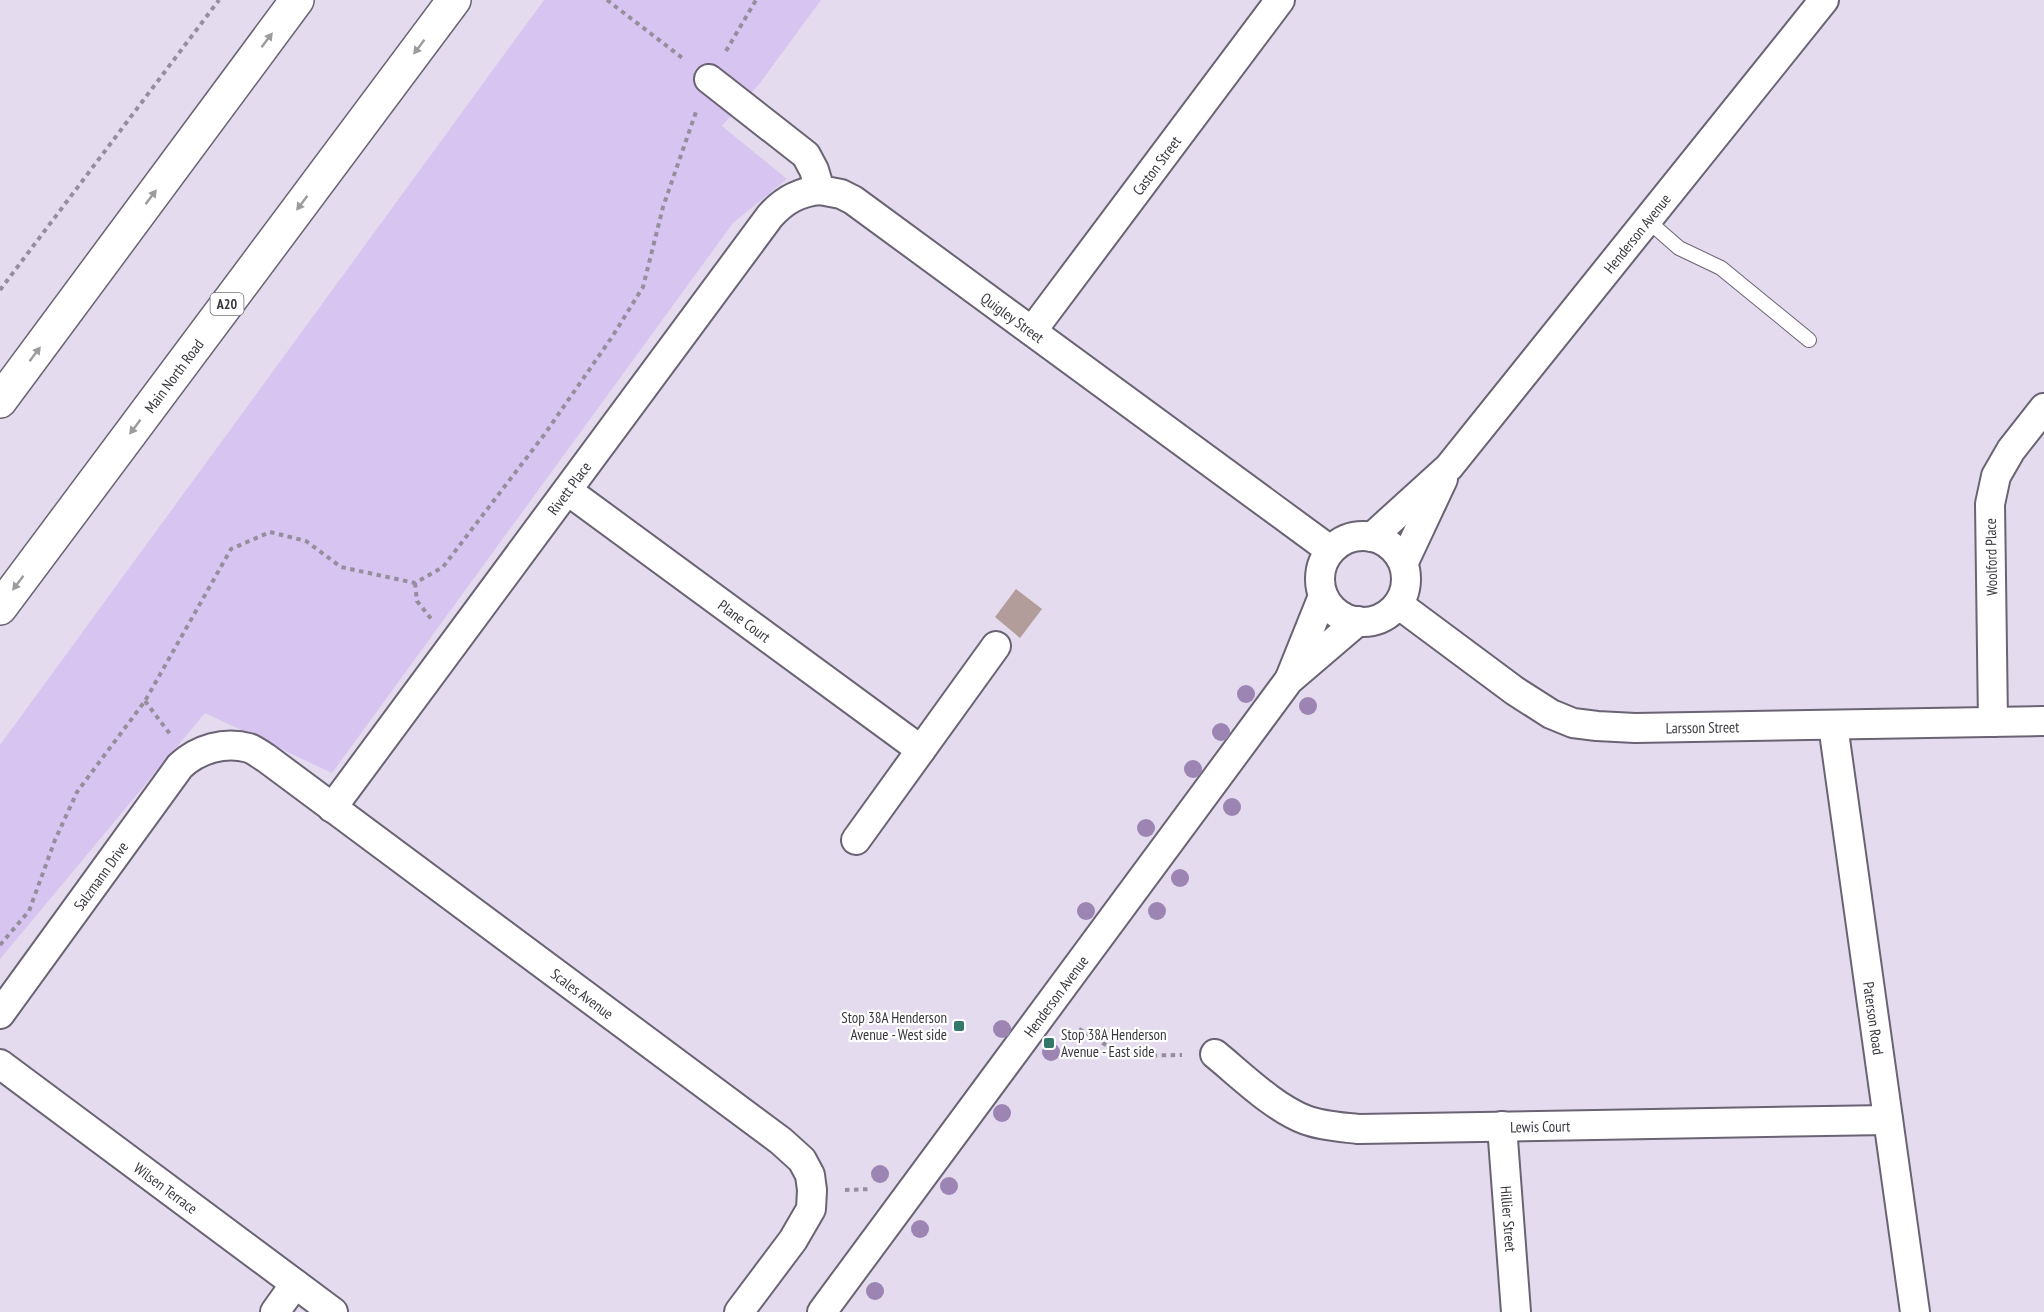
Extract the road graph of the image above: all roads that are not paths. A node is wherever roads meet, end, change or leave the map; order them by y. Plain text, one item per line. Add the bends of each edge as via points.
1 (297, 0) edge
2 (453, 0) edge
3 (1824, 0) edge
4 (1267, 5) edge
5 (709, 79) road end
6 (820, 190) junction
7 (1647, 220) junction
8 (1032, 331) junction
9 (1809, 340) dead end
10 (0, 400) edge
11 (2044, 408) edge
12 (1449, 466) junction
13 (568, 490) junction
14 (1372, 537) junction
15 (1330, 550) junction
16 (1404, 562) junction
17 (1323, 597) junction
18 (1398, 604) junction
19 (0, 608) edge
20 (1358, 621) junction
21 (996, 646) dead end
22 (1289, 680) junction
23 (1993, 722) junction
24 (2044, 722) edge
25 (1833, 725) junction
26 (210, 748) joint
27 (921, 750) junction
28 (332, 808) junction
29 (856, 840) dead end
30 (0, 1014) edge
31 (1215, 1054) road end
32 (0, 1064) edge
33 (1888, 1120) junction
34 (1502, 1126) junction
35 (296, 1284) junction
36 (275, 1312) edge
37 (333, 1312) edge
38 (739, 1312) edge
39 (822, 1312) edge
40 (1516, 1312) edge
41 (1915, 1312) edge

10 -> 1 highway
2 -> 19 highway, Main North Road / A20
3 - 7 street, Henderson Avenue
4 - 8 street, Caston Street
5 - 6 street via 806,155
6 - 8 street, Quigley Street via 853,200
6 - 13 street, Rivett Place via 793,196 777,208
7 - 9 lane via 1679,248 1721,268
7 - 12 street, Henderson Avenue
8 - 15 street, Quigley Street
11 - 23 street, Woolford Place via 1996,476 1990,504
12 - 14 street, Henderson Avenue
12 - 16 street, Henderson Avenue
13 - 27 street, Plane Court
13 - 28 street, Rivett Place
14 - 15 street via 1345,539
14 - 16 street via 1395,548
15 - 17 street via 1319,579
16 - 18 street via 1407,582
17 - 20 street via 1339,616
17 - 22 street, Henderson Avenue
18 - 20 street via 1380,620
18 - 25 street, Larsson Street via 1515,691 1573,723 1635,728
20 - 22 street, Henderson Avenue
21 - 27 street
22 - 39 street, Henderson Avenue
23 - 24 street, Larsson Street
23 - 25 street, Larsson Street
25 - 33 street, Paterson Road
26 - 28 street, Scales Avenue via 249,748
26 - 30 street, Salzmann Drive via 194,754 180,766
27 - 29 street
28 - 38 street, Scales Avenue via 802,1160 810,1175 811,1209 793,1240
31 - 34 street, Lewis Court via 1287,1111 1308,1121 1358,1129
32 - 35 street, Wilsen Terrace
33 - 34 street, Lewis Court
33 - 41 street, Paterson Road
34 - 40 street, Hillier Street
35 - 36 street
35 - 37 street, Wilsen Terrace

